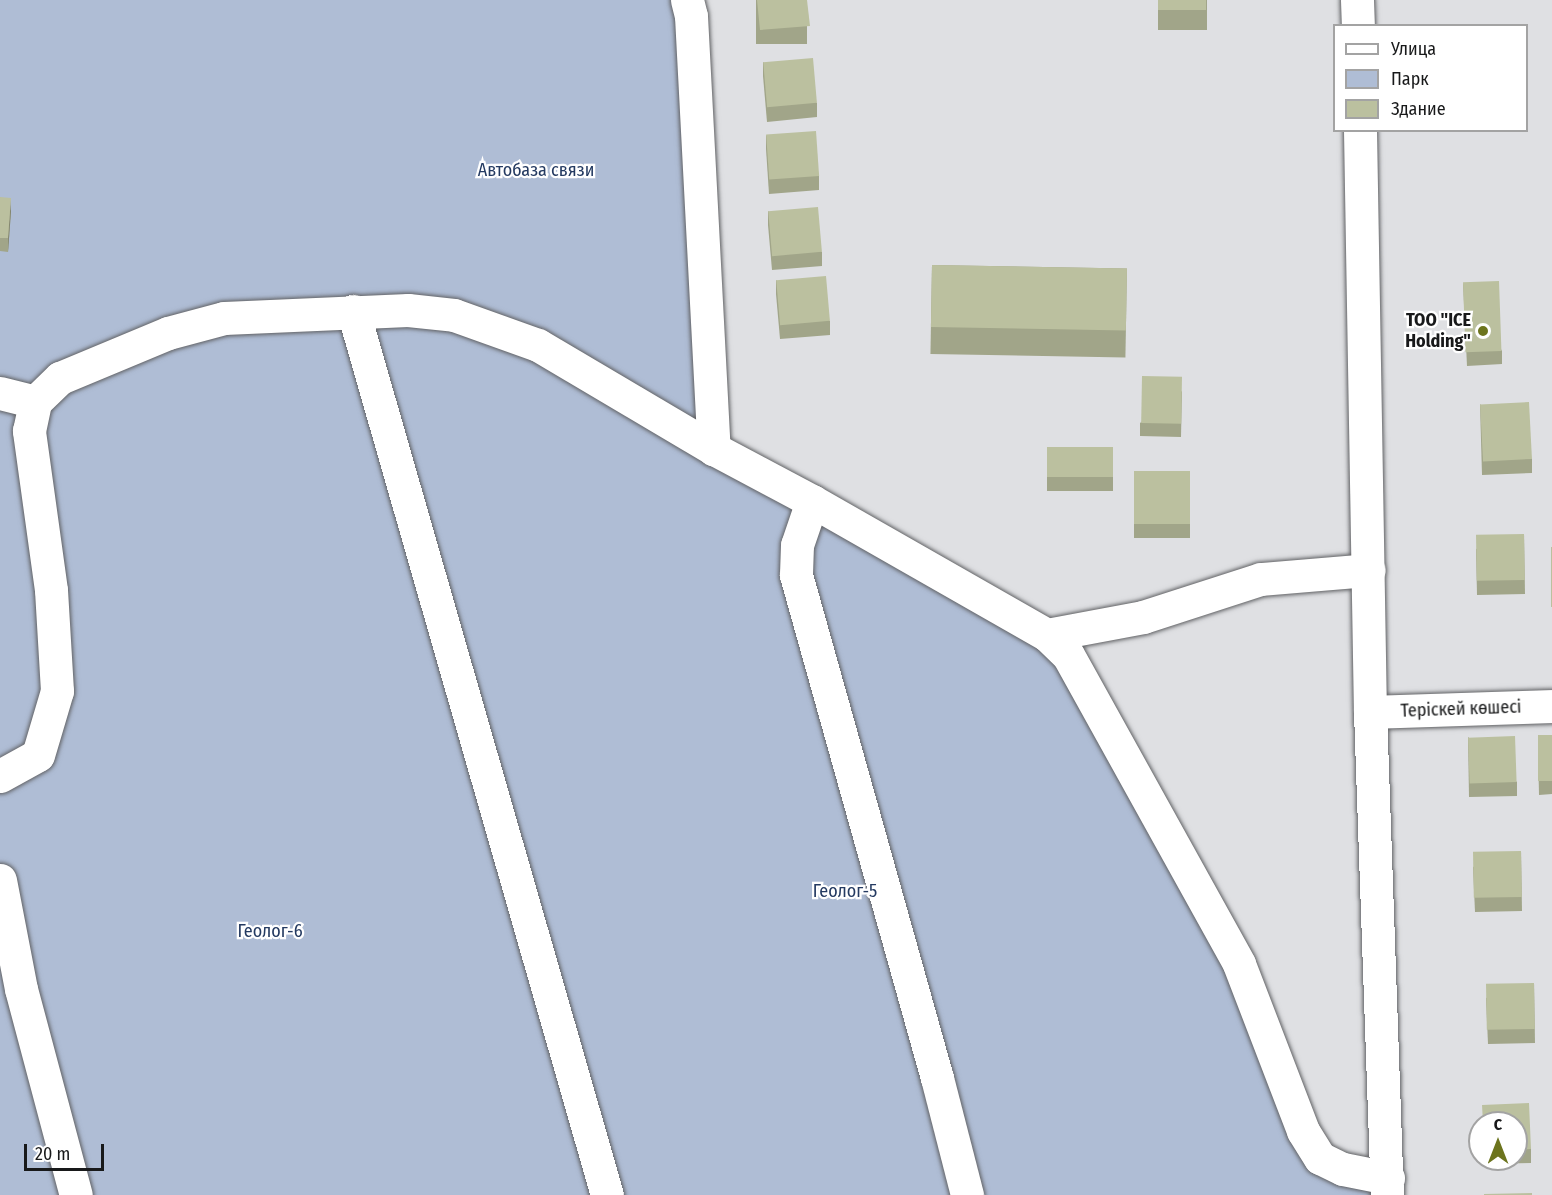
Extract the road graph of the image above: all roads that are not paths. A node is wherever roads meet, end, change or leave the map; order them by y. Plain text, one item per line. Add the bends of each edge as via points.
1 (687, 0) edge
2 (1357, 0) edge
3 (1358, 24) edge
4 (1360, 132) edge
5 (353, 311) junction
6 (0, 393) edge
7 (35, 402) junction
8 (714, 449) junction
9 (812, 501) junction
10 (1368, 570) junction
11 (1047, 635) junction
12 (1552, 706) edge
13 (1370, 712) junction
14 (0, 776) edge
15 (0, 880) edge
16 (11, 990) edge
17 (1388, 1187) edge
18 (76, 1195) edge
19 (607, 1195) edge
20 (967, 1195) edge

1 - 8 street via 691,16
2 - 3 street
4 - 10 street
5 - 7 street via 224,318 168,333 60,378
5 - 8 street via 408,310 454,315 495,327 538,345
5 - 19 street
6 - 7 street
7 - 14 street via 29,431 51,590 57,691 38,755
8 - 9 street
9 - 11 street
9 - 20 street via 797,545 796,575
10 - 11 street via 1261,579 1143,617
10 - 13 street
11 - 17 street via 1068,655 1239,964 1303,1131 1314,1149 1320,1158
12 - 13 street, Теріскей көшесі
13 - 17 street
15 - 16 street
16 - 18 street

